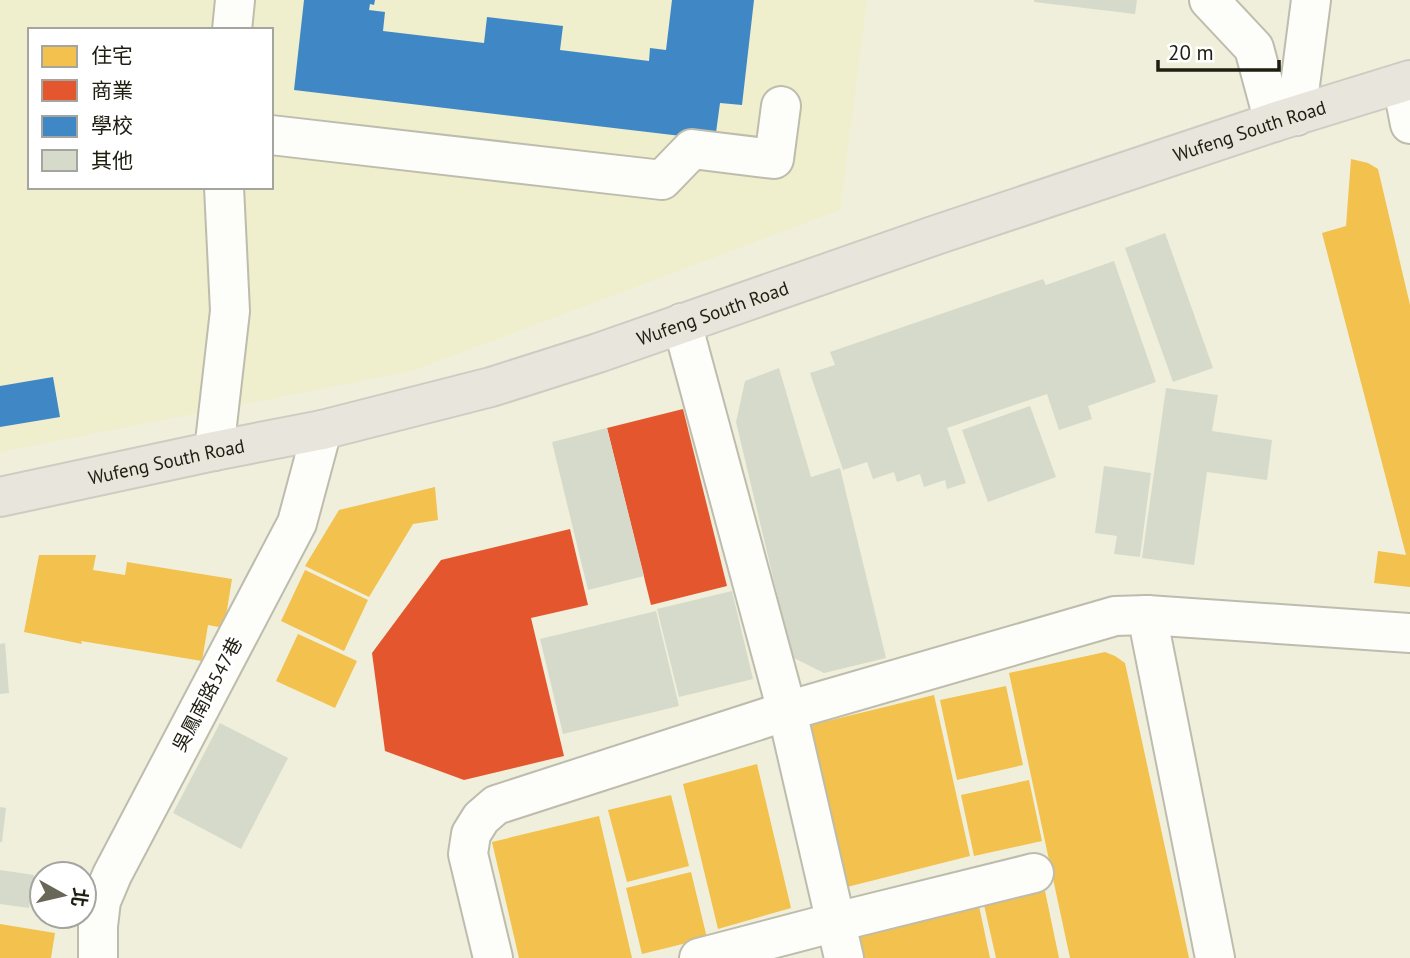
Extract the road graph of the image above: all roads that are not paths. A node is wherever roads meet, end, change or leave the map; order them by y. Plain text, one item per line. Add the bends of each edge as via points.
1 (235, 0) edge
2 (1209, 0) edge
3 (1311, 0) edge
4 (232, 28) edge
5 (1406, 82) edge
6 (781, 106) dead end
7 (1285, 119) junction
8 (1410, 124) edge
9 (273, 135) edge
10 (224, 189) edge
11 (682, 323) junction
12 (322, 430) junction
13 (214, 451) junction
14 (0, 496) edge
15 (1147, 615) junction
16 (1410, 634) edge
17 (787, 711) junction
18 (1034, 873) dead end
19 (836, 922) junction
20 (97, 958) edge
21 (493, 958) edge
22 (699, 958) edge
23 (844, 958) edge
24 (1215, 958) edge

1 - 4 street
2 - 7 street via 1254,48
3 - 7 street
5 - 7 main road, Wufeng South Road
5 - 8 street
6 - 9 street via 774,159 692,149 662,180
7 - 11 main road, Wufeng South Road
10 - 13 street via 230,311
11 - 12 main road, Wufeng South Road via 491,387
11 - 17 street
12 - 13 main road, Wufeng South Road
12 - 20 street, 吳鳳南路547巷 via 297,523 112,875 101,901
13 - 14 main road, Wufeng South Road
15 - 16 street
15 - 17 street via 1115,615
15 - 24 street
17 - 19 street
17 - 21 street via 496,805 471,834 468,854
18 - 19 street
19 - 22 street
19 - 23 street

